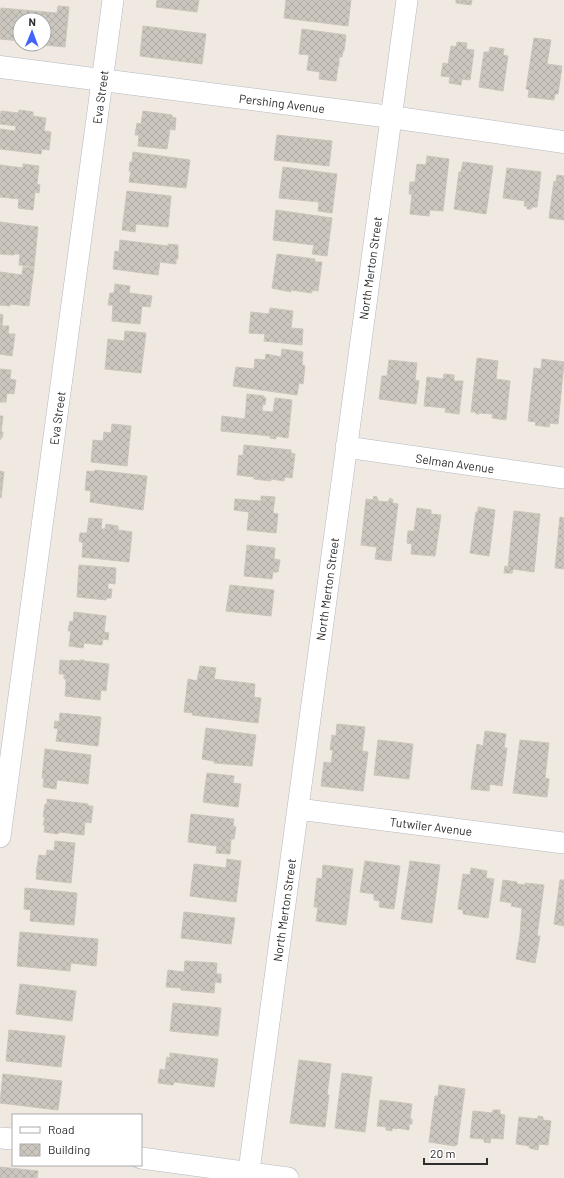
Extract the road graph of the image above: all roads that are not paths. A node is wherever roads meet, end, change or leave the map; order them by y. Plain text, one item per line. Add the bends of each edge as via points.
1 (113, 0) edge
2 (407, 0) edge
3 (0, 67) edge
4 (103, 80) junction
5 (391, 117) junction
6 (564, 142) edge
7 (346, 447) junction
8 (564, 478) edge
9 (298, 809) junction
10 (0, 837) edge
11 (564, 843) edge
12 (0, 1138) edge
13 (12, 1139) edge
14 (142, 1158) edge
15 (248, 1175) edge
16 (288, 1178) edge

1 - 4 street, Eva Street
2 - 5 street, North Merton Street
3 - 4 street, Pershing Avenue
4 - 5 street, Pershing Avenue
4 - 10 street, Eva Street
5 - 6 street, Pershing Avenue
5 - 7 street, North Merton Street
7 - 8 street, Selman Avenue
7 - 9 street, North Merton Street
9 - 11 street, Tutwiler Avenue
9 - 15 street, North Merton Street
12 - 13 street
14 - 15 street
15 - 16 street

